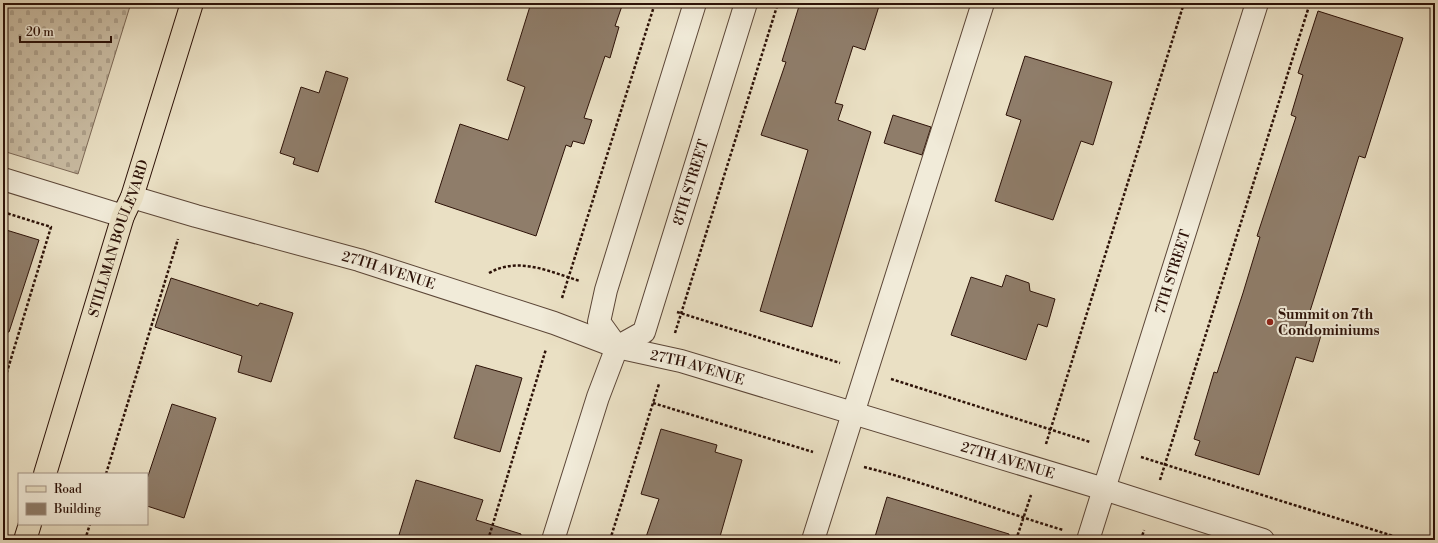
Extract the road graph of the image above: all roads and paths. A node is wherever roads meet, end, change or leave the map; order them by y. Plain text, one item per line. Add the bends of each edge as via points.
1 (192, 3) edge
2 (655, 3) edge
3 (695, 3) edge
4 (746, 3) edge
5 (778, 3) edge
6 (982, 3) edge
7 (1184, 3) edge
8 (1257, 3) edge
9 (1310, 3) edge
10 (1419, 3) edge
11 (1435, 8) edge
12 (3, 179) edge
13 (128, 207) junction
14 (3, 212) edge
15 (186, 213) junction
16 (485, 275) dead end
17 (568, 278) junction
18 (561, 302) dead end
19 (680, 314) junction
20 (673, 338) dead end
21 (548, 342) dead end
22 (617, 347) junction
23 (866, 371) junction
24 (661, 378) dead end
25 (3, 385) edge
26 (653, 403) junction
27 (852, 414) junction
28 (1051, 429) junction
29 (1116, 450) junction
30 (838, 460) junction
31 (1165, 465) junction
32 (1039, 469) junction
33 (45, 473) edge
34 (106, 473) edge
35 (1104, 489) junction
36 (1152, 505) junction
37 (1023, 518) junction
38 (30, 525) edge
39 (90, 525) edge
40 (1088, 538) edge
41 (25, 540) edge
42 (85, 540) edge
43 (488, 540) edge
44 (553, 540) edge
45 (610, 540) edge
46 (813, 540) edge
47 (1016, 540) edge
48 (1141, 540) edge
49 (1263, 540) edge
50 (1406, 540) edge

1 - 13 main road, STILLMAN BOULEVARD
2 - 17 path
3 - 22 street via 606,290 599,322
4 - 22 street, 8TH STREET via 644,332
5 - 19 path
6 - 23 street
7 - 28 path
8 - 29 street, 7TH STREET
9 - 31 path
10 - 11 path
12 - 13 street, 27TH AVENUE
13 - 15 street, 27TH AVENUE
13 - 33 main road, STILLMAN BOULEVARD
14 - 25 path via 51,227
15 - 22 street, 27TH AVENUE via 359,260 554,323
15 - 34 path
16 - 17 path via 512,264 529,265
17 - 18 path
19 - 20 path
19 - 23 path
21 - 43 path
22 - 27 street, 27TH AVENUE via 668,357
22 - 44 street via 598,396
23 - 27 street
23 - 28 path
24 - 26 path
26 - 30 path
26 - 45 path
27 - 30 street
27 - 32 street, 27TH AVENUE
28 - 29 path
28 - 32 path
29 - 31 path
29 - 35 street, 7TH STREET
30 - 37 path via 902,476
30 - 46 street
31 - 36 path
31 - 50 path
32 - 35 street, 27TH AVENUE
32 - 37 path
35 - 36 street, 27TH AVENUE
35 - 40 street, 7TH STREET
36 - 48 path
36 - 49 street, 27TH AVENUE
37 - 40 path
37 - 47 path
38 - 41 main road
39 - 42 path

